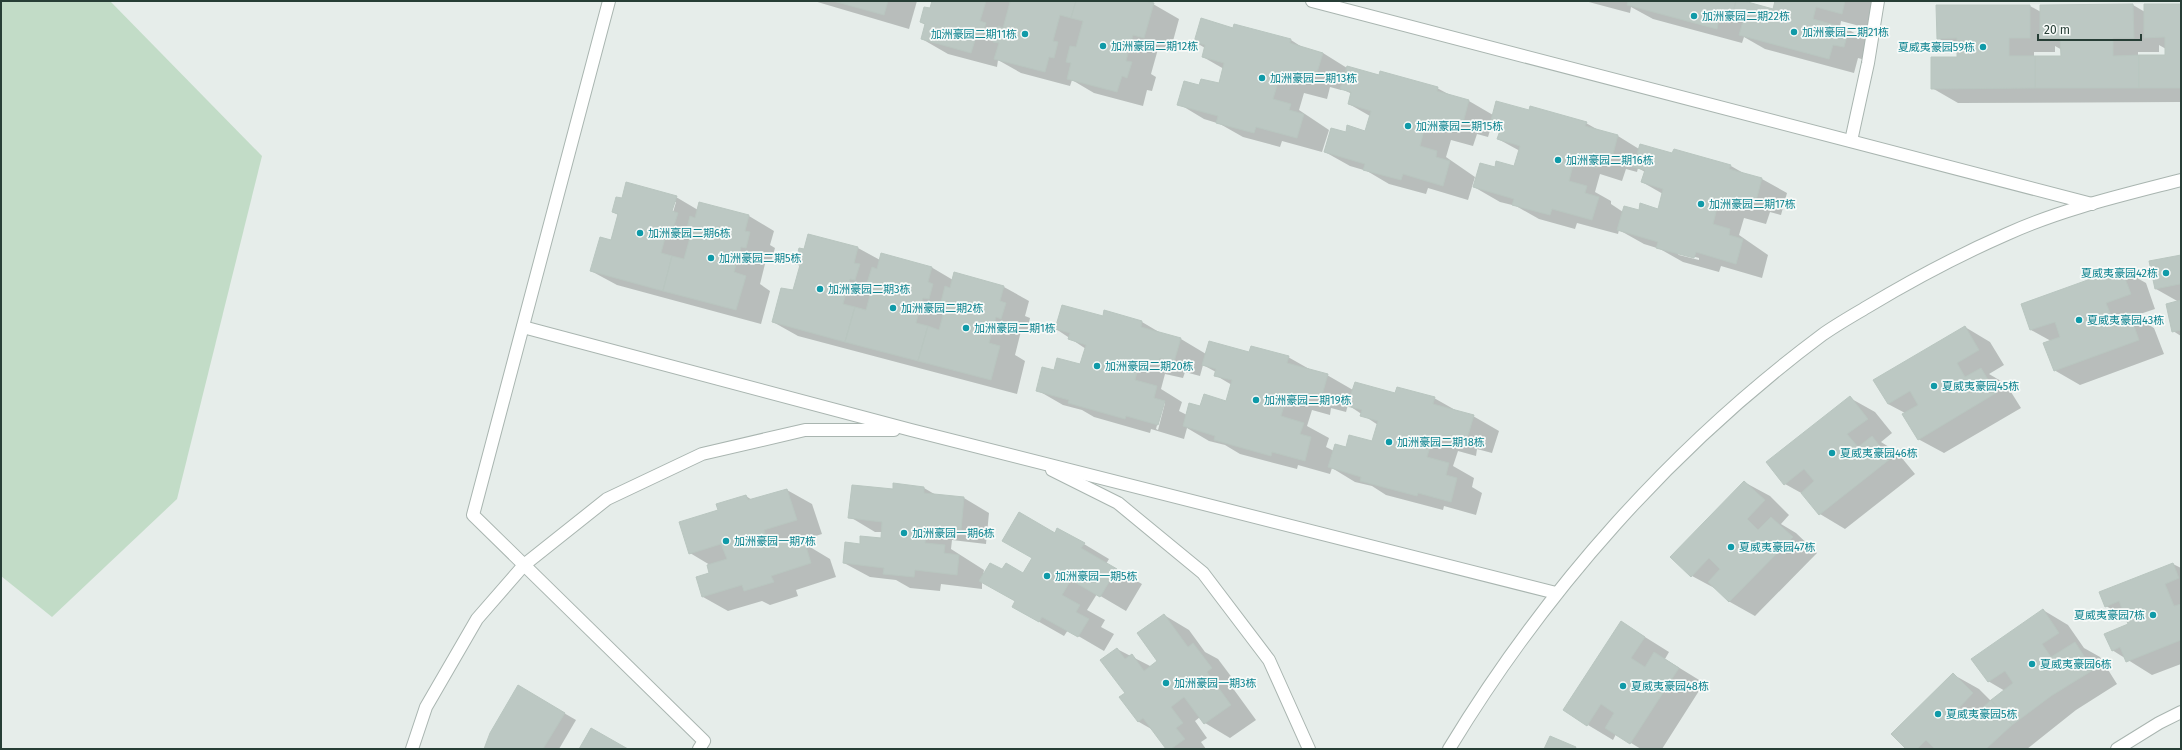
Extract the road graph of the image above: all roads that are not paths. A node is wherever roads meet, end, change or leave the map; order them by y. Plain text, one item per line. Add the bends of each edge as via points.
1 (609, 1) edge
2 (1312, 1) edge
3 (1878, 1) edge
4 (1851, 141) junction
5 (2181, 180) edge
6 (2092, 204) junction
7 (523, 327) junction
8 (911, 430) junction
9 (1030, 460) junction
10 (524, 565) junction
11 (1556, 593) junction
12 (2181, 712) edge
13 (412, 749) edge
14 (699, 749) edge
15 (1309, 749) edge
16 (1448, 749) edge
17 (2117, 749) edge

1 - 7 lane
2 - 4 lane
3 - 4 lane
4 - 6 lane
5 - 6 lane
6 - 11 lane via 2009,233 1982,246 1914,279 1824,334 1742,400 1676,460 1614,524
7 - 8 lane
7 - 10 lane via 473,515
8 - 9 lane
8 - 10 lane via 805,430 702,454 607,499
9 - 11 lane
9 - 15 lane via 1118,503 1203,573 1269,660
10 - 13 lane via 477,619 426,706
10 - 14 lane via 704,741
11 - 16 lane via 1507,659
12 - 17 lane

